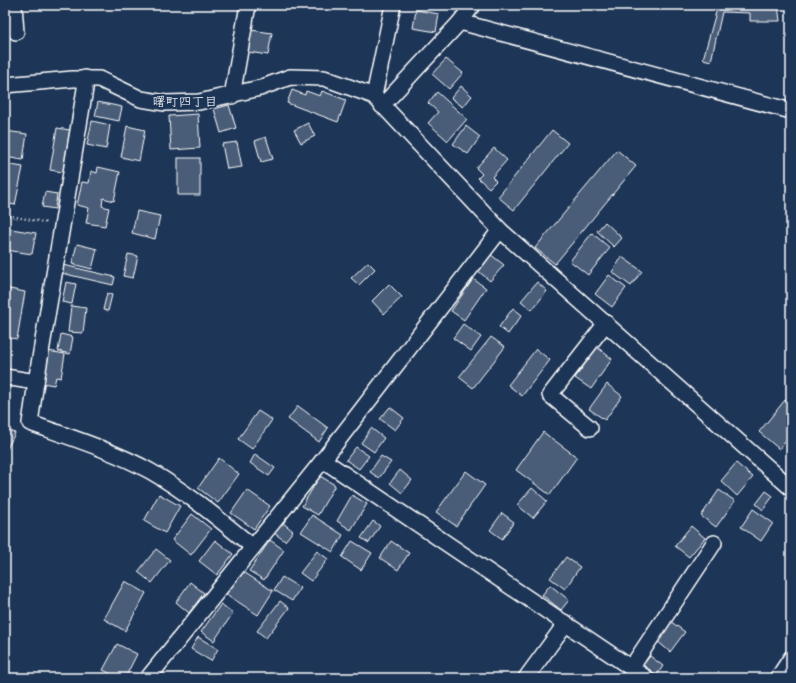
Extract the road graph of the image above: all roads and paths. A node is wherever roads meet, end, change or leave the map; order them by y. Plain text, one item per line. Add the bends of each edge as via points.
1 (14, 5) edge
2 (248, 5) edge
3 (393, 5) edge
4 (473, 5) edge
5 (460, 22) junction
6 (16, 32) dead end
7 (85, 78) junction
8 (5, 85) edge
9 (232, 96) junction
10 (378, 101) junction
11 (791, 111) edge
12 (5, 215) edge
13 (62, 225) junction
14 (500, 230) junction
15 (606, 323) junction
16 (5, 377) edge
17 (36, 382) junction
18 (590, 428) dead end
19 (323, 460) junction
20 (791, 488) edge
21 (714, 543) dead end
22 (253, 548) junction
23 (566, 623) junction
24 (791, 658) edge
25 (631, 668) junction
26 (148, 678) edge
27 (526, 678) edge
28 (646, 678) edge
29 (778, 678) edge

1 - 6 street
2 - 9 street
3 - 10 street
4 - 5 street
5 - 10 street
5 - 11 street
7 - 8 street
7 - 9 street via 99,79 141,99 165,103 199,102
7 - 13 street
9 - 10 street via 290,77 324,78
10 - 14 street
12 - 13 path
13 - 17 street
14 - 15 street
14 - 19 street
15 - 18 street via 550,396
15 - 20 street
16 - 17 street
17 - 22 street via 30,423 90,444 149,470 197,502
19 - 22 street
19 - 23 street
21 - 25 street
22 - 26 street
23 - 25 street
23 - 27 street
24 - 29 street
25 - 28 street

